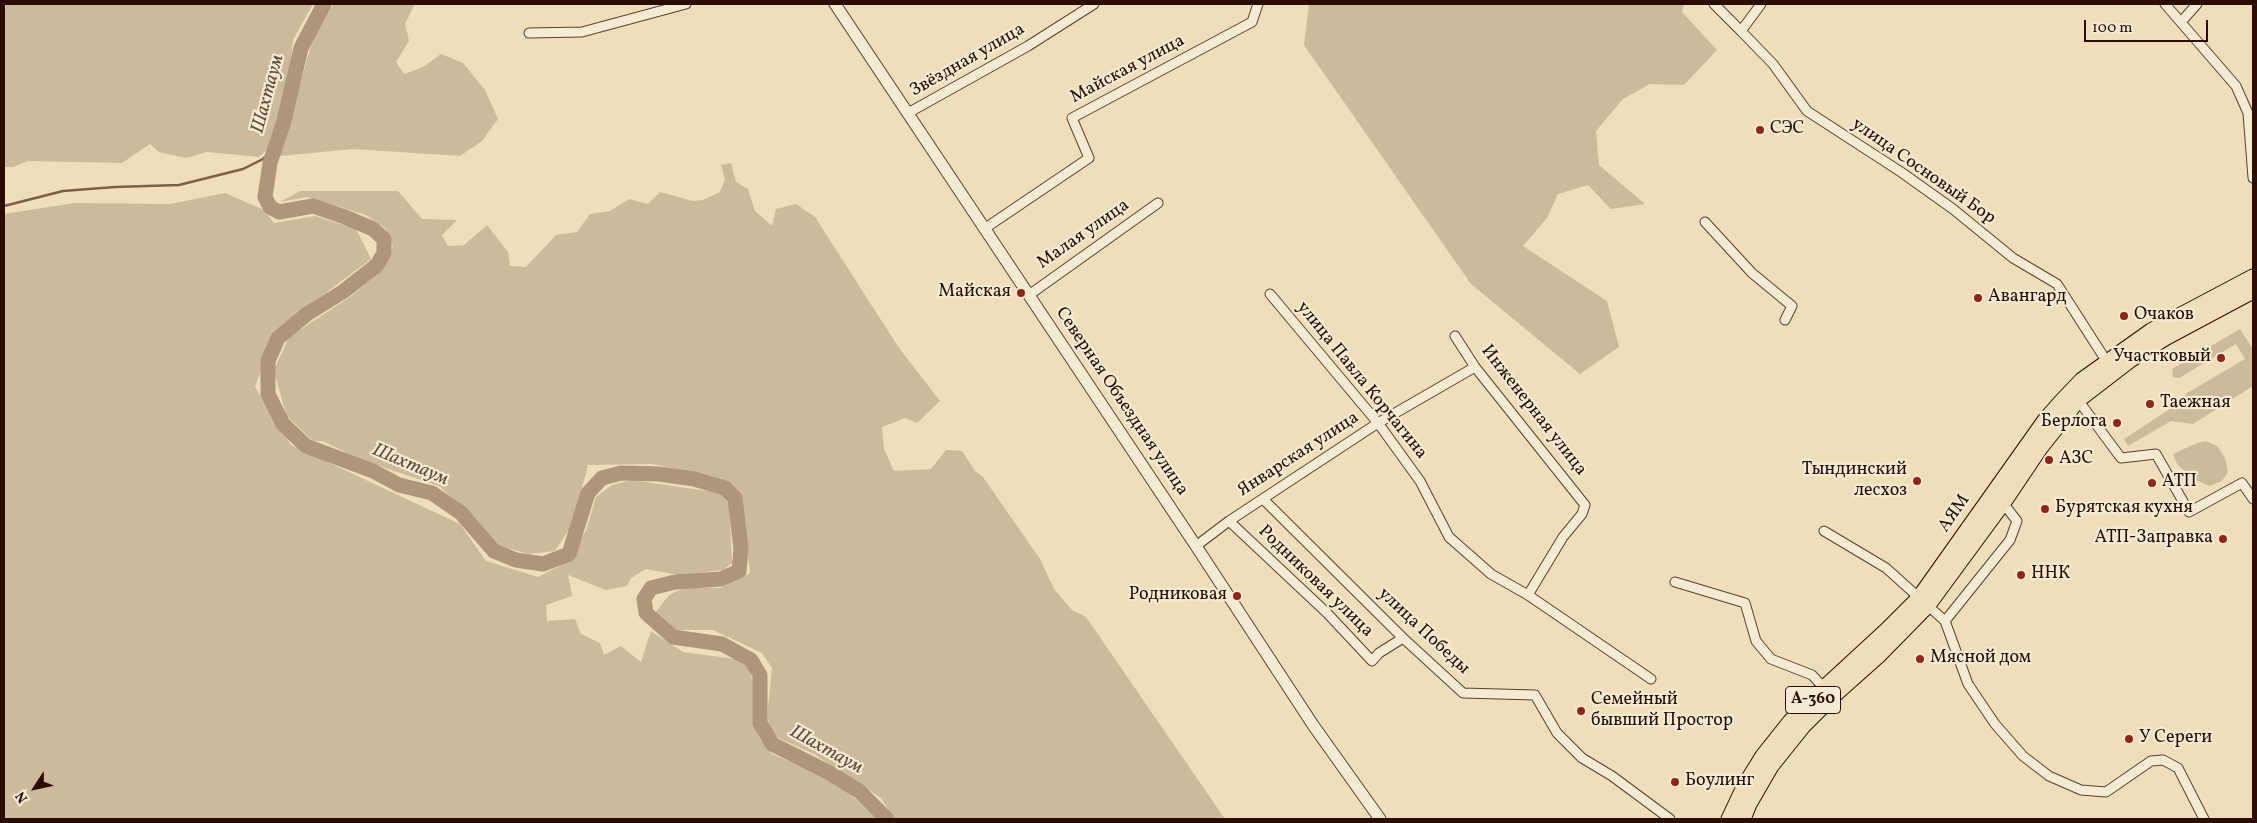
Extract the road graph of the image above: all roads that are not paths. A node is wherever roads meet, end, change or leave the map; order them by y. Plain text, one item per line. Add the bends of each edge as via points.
1 (686, 4) edge
2 (835, 4) edge
3 (1094, 4) edge
4 (1258, 4) edge
5 (1714, 4) edge
6 (1761, 4) edge
7 (2165, 4) edge
8 (2197, 4) edge
9 (2182, 22) junction
10 (1741, 31) junction
11 (529, 33) dead end
12 (908, 113) junction
13 (2253, 178) edge
14 (1158, 203) dead end
15 (1704, 222) dead end
16 (984, 229) junction
17 (2253, 277) edge
18 (2253, 291) edge
19 (1029, 294) junction
20 (1270, 294) dead end
21 (1785, 320) dead end
22 (1455, 336) dead end
23 (2107, 362) junction
24 (1475, 367) junction
25 (2078, 400) junction
26 (1378, 423) junction
27 (1263, 499) junction
28 (2253, 499) edge
29 (2003, 503) junction
30 (1229, 521) junction
31 (1824, 531) dead end
32 (1196, 546) junction
33 (1675, 582) dead end
34 (1528, 595) junction
35 (1923, 601) junction
36 (1944, 621) junction
37 (1403, 638) junction
38 (1650, 679) dead end
39 (1824, 688) junction
40 (1380, 819) edge
41 (1670, 819) edge
42 (1729, 819) edge
43 (1743, 819) edge
44 (2204, 819) edge

1 - 11 street via 582,32
2 - 12 street, Северная Объездная улица
3 - 12 street, Звёздная улица via 1028,46
4 - 16 street, Майская улица via 1252,22 1072,118 1089,158
5 - 10 street, улица Сосновый Бор
6 - 10 street
7 - 9 street
8 - 9 street
9 - 13 street via 2236,86 2248,114
10 - 23 street, улица Сосновый Бор via 1773,64 1807,111 1901,172 2013,258 2056,284
12 - 16 street, Северная Объездная улица
14 - 19 street, Малая улица
15 - 21 street via 1752,273 1792,306
16 - 19 street, Северная Объездная улица
17 - 23 highway, АЯМ / А-360 via 2151,332
18 - 25 highway, АЯМ / А-360 via 2137,355
19 - 32 street, Северная Объездная улица
20 - 26 street, улица Павла Корчагина
22 - 24 street, Инженерная улица
23 - 35 highway, АЯМ / А-360 via 2082,380 2046,419
24 - 26 street, Январская улица
24 - 34 street, Инженерная улица via 1585,505
25 - 28 street via 2121,458 2156,454 2189,512 2242,483
25 - 29 highway, АЯМ / А-360
26 - 27 street, Январская улица
26 - 34 street, улица Павла Корчагина via 1420,481 1449,537 1491,574
27 - 30 street, Январская улица
27 - 37 street, улица Победы
29 - 35 highway, АЯМ / А-360
29 - 36 street via 2018,521 2010,540
30 - 32 street, Январская улица
30 - 37 street, Родниковая улица via 1327,613 1372,661
31 - 35 street via 1886,568
32 - 40 street, Северная Объездная улица via 1313,725
33 - 39 street via 1745,603 1756,641 1771,659 1812,676
34 - 38 street, улица Павла Корчагина
35 - 36 street
35 - 39 highway, АЯМ / А-360
35 - 43 highway, АЯМ / А-360 via 1878,656 1804,726 1771,766
36 - 44 street via 1968,684 1995,724 2023,756 2049,776 2081,790 2106,792 2151,761 2163,760 2178,768
37 - 41 street, улица Победы via 1463,692 1535,695 1557,733 1582,758
39 - 42 highway, АЯМ / А-360 via 1790,722 1763,756

